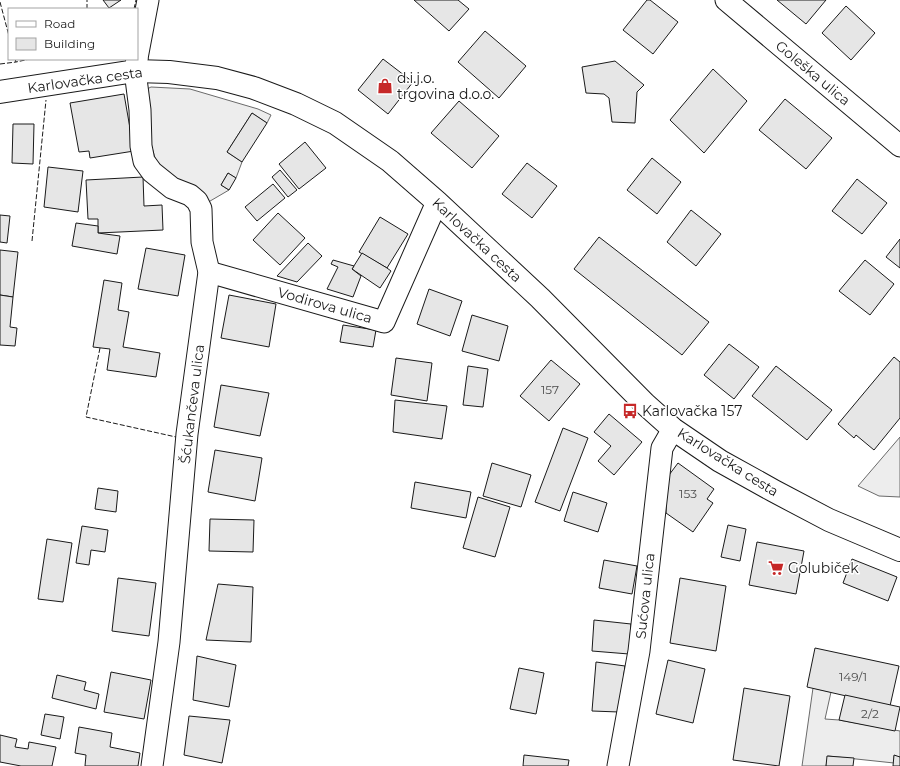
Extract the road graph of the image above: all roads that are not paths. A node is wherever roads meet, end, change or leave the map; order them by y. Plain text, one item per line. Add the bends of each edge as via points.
1 (148, 0) edge
2 (726, 0) edge
3 (138, 52) edge
4 (136, 63) edge
5 (0, 92) edge
6 (900, 146) edge
7 (437, 202) junction
8 (209, 272) junction
9 (673, 429) junction
10 (900, 550) edge
11 (152, 766) edge
12 (618, 766) edge

1 - 3 street
2 - 6 street, Goleška ulica
4 - 5 street, Karlovačka cesta
4 - 7 street, Karlovačka cesta via 169,72 216,78 254,88 296,104 335,123 390,162
4 - 8 street, Šćukančeva ulica via 144,161 152,172 172,188 190,195 197,201 201,209 202,242
7 - 8 street, Vodirova ulica via 384,322
7 - 9 street, Karlovačka cesta via 540,298
8 - 11 street, Šćukančeva ulica via 187,434 169,642
9 - 10 street, Karlovačka cesta via 774,491 829,520
9 - 12 street, Sućova ulica via 662,448 639,651

